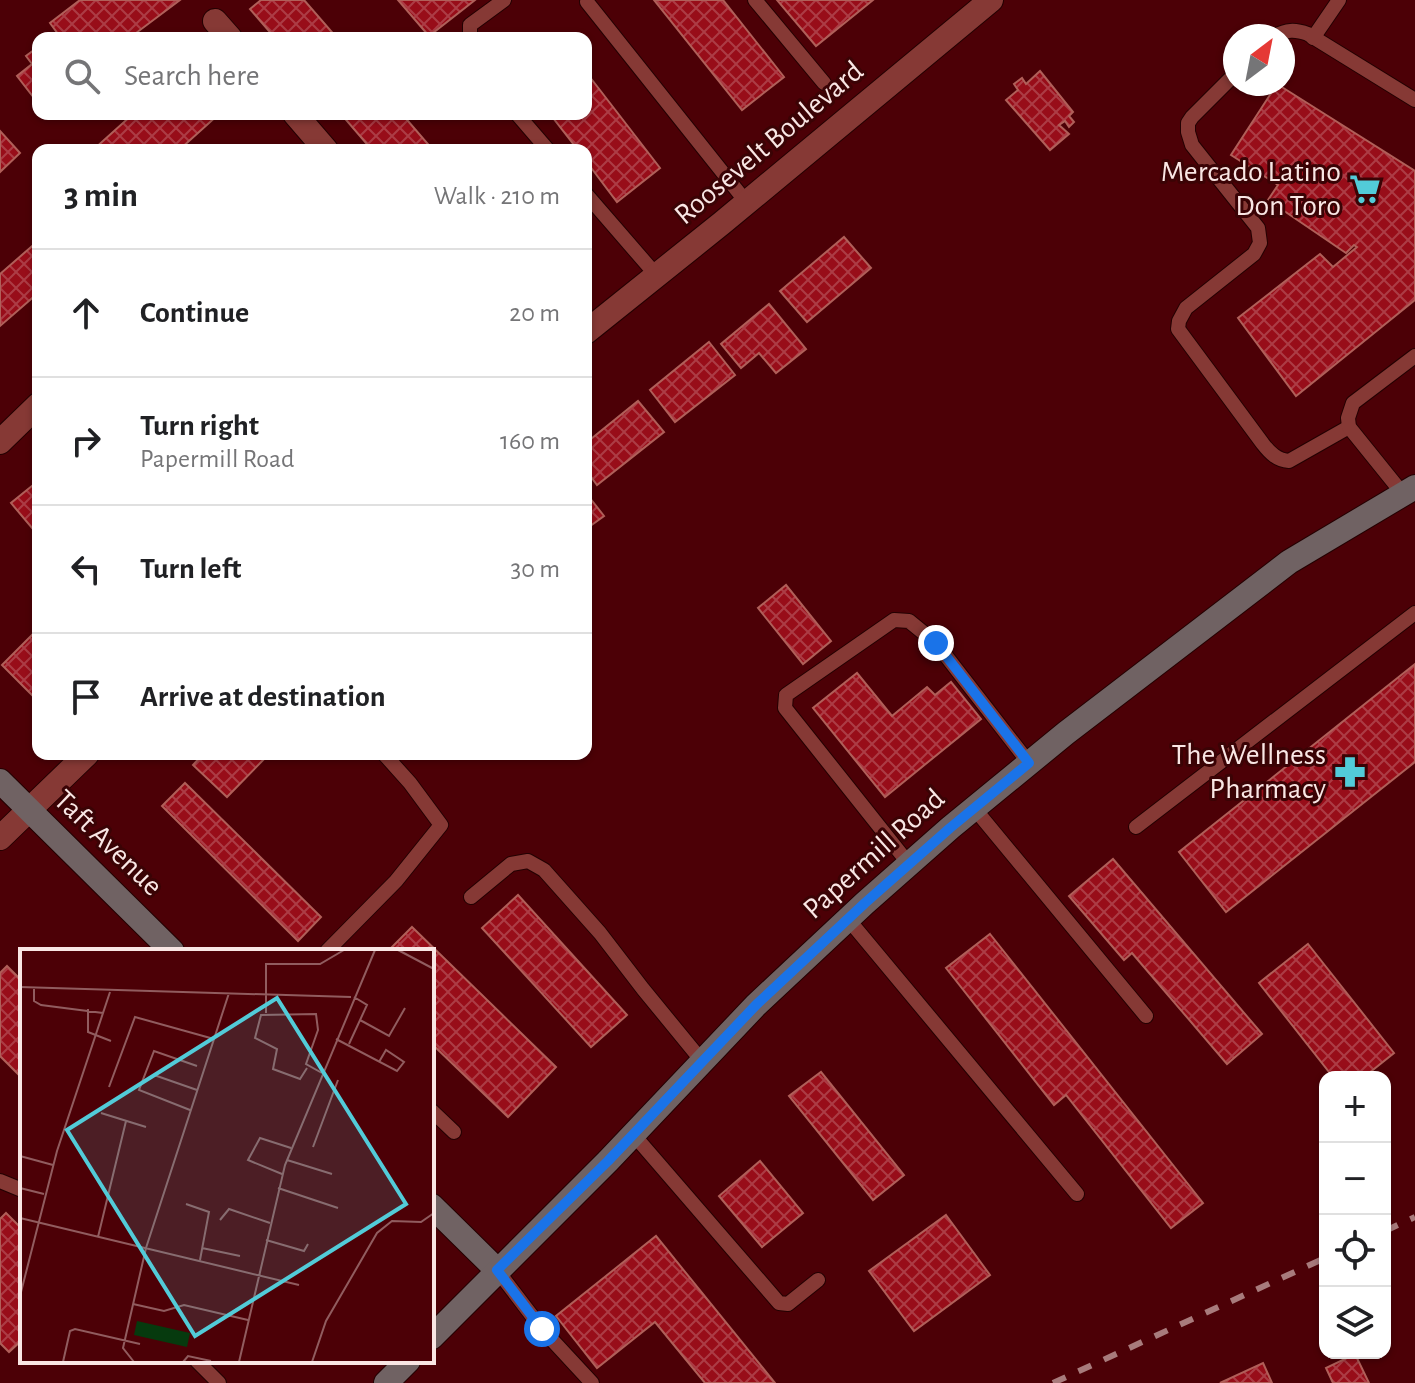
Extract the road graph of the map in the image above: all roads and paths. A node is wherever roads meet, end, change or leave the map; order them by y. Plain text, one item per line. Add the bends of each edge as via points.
1 (504, 0) edge
2 (755, 0) edge
3 (1339, 0) edge
4 (587, 2) edge
5 (983, 2) edge
6 (1295, 30) edge
7 (470, 32) edge
8 (1313, 38) junction
9 (824, 83) dead end
10 (1223, 86) edge
11 (1415, 100) edge
12 (299, 120) edge
13 (522, 120) edge
14 (314, 144) edge
15 (543, 144) edge
16 (592, 201) edge
17 (747, 203) junction
18 (657, 276) junction
19 (592, 327) edge
20 (1415, 356) edge
21 (32, 411) edge
22 (1349, 427) junction
23 (0, 442) edge
24 (1409, 491) edge
25 (1415, 613) edge
26 (81, 760) edge
27 (389, 760) edge
28 (1029, 763) junction
29 (0, 781) edge
30 (974, 808) junction
31 (28, 809) junction
32 (1136, 827) dead end
33 (0, 838) edge
34 (909, 864) junction
35 (471, 897) dead end
36 (848, 919) junction
37 (168, 949) edge
38 (329, 949) edge
39 (1146, 1016) dead end
40 (702, 1061) junction
41 (434, 1113) edge
42 (454, 1132) dead end
43 (633, 1134) junction
44 (0, 1181) edge
45 (20, 1189) edge
46 (1077, 1194) dead end
47 (434, 1208) edge
48 (497, 1270) junction
49 (818, 1280) dead end
50 (434, 1335) edge
51 (199, 1363) edge
52 (406, 1363) edge
53 (219, 1383) edge
54 (386, 1383) edge
55 (592, 1383) edge

1 - 7 lane via 470,25
2 - 9 lane
3 - 8 lane
4 - 17 lane
5 - 17 street, Roosevelt Boulevard
6 - 8 lane
8 - 11 lane
10 - 22 lane via 1192,117 1188,132 1197,154 1258,228 1260,243 1254,254 1186,308 1178,329 1271,454 1281,460 1289,461
12 - 14 street
13 - 15 lane
16 - 18 lane
17 - 18 street, Roosevelt Boulevard
18 - 19 street, Roosevelt Boulevard
20 - 22 lane via 1353,403
21 - 23 street
22 - 24 lane
24 - 28 main road, Papermill Road via 1289,562
25 - 32 lane
26 - 31 street
27 - 38 lane via 441,825 396,881
28 - 30 main road, Papermill Road
28 - 34 lane via 936,643 909,621 894,620 786,695 785,708
29 - 31 main road, Taft Avenue
30 - 34 main road, Papermill Road
30 - 39 lane
31 - 33 street
31 - 37 main road, Taft Avenue
34 - 36 main road, Papermill Road
35 - 40 lane via 511,864 528,861 544,870
36 - 40 main road, Papermill Road
36 - 46 lane
40 - 43 main road, Papermill Road
41 - 42 lane
43 - 48 main road, Papermill Road
43 - 49 lane via 779,1303 788,1304
44 - 45 lane
47 - 48 main road
48 - 50 main road, Papermill Road
48 - 55 lane
51 - 53 lane
52 - 54 main road

